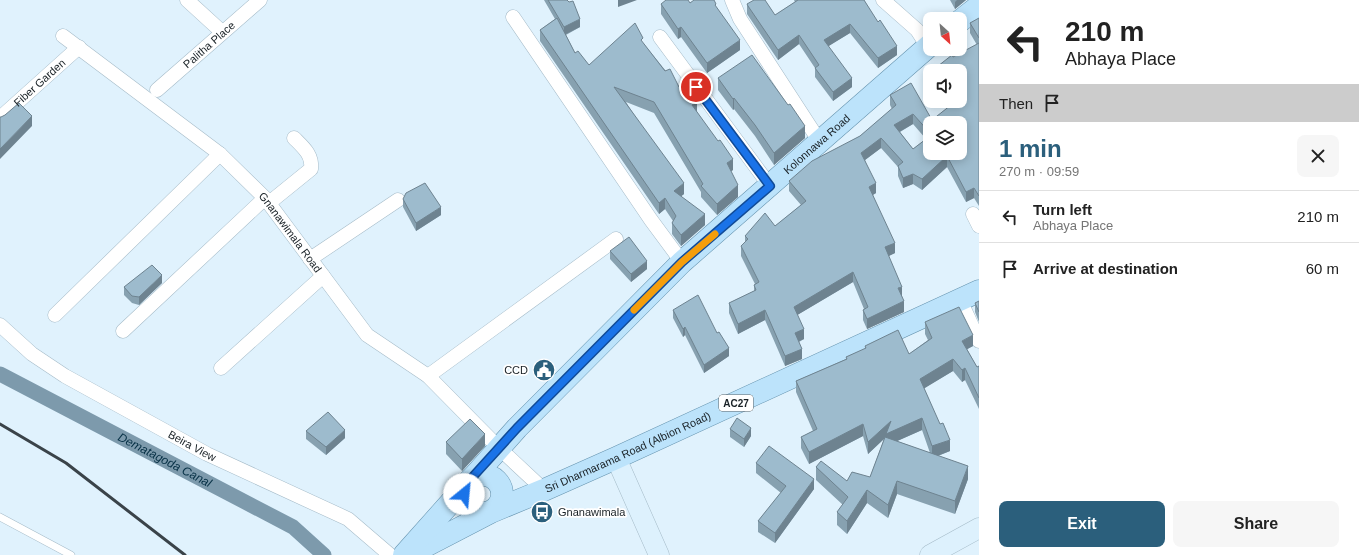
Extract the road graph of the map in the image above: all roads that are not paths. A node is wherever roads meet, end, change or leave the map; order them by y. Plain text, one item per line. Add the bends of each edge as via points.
1 (187, 0) edge
2 (260, 0) edge
3 (732, 0) edge
4 (883, 0) edge
5 (979, 6) edge
6 (967, 15) edge
7 (513, 17) dead end
8 (222, 32) junction
9 (63, 36) dead end
10 (660, 37) dead end
11 (923, 38) edge
12 (79, 47) junction
13 (923, 51) edge
14 (157, 90) dead end
15 (0, 118) edge
16 (294, 138) dead end
17 (820, 142) junction
18 (220, 154) junction
19 (770, 186) junction
20 (398, 200) dead end
21 (267, 201) junction
22 (616, 239) dead end
23 (310, 259) junction
24 (682, 262) junction
25 (323, 276) junction
26 (979, 291) edge
27 (960, 300) junction
28 (54, 315) dead end
29 (0, 325) edge
30 (123, 331) dead end
31 (979, 341) edge
32 (221, 368) dead end
33 (428, 376) junction
34 (499, 448) junction
35 (616, 458) junction
36 (468, 482) junction
37 (544, 490) junction
38 (491, 512) junction
39 (0, 517) edge
40 (979, 528) edge
41 (71, 555) edge
42 (390, 555) edge
43 (404, 555) edge
44 (408, 555) edge
45 (659, 555) edge
46 (930, 555) edge

1 - 8 street
2 - 8 street, Palitha Place
3 - 17 street via 740,19
4 - 11 street
5 - 6 main road
7 - 24 street
8 - 14 street, Palitha Place
9 - 12 street, Gnanawimala Road
10 - 19 street
12 - 15 street, Fiber Garden
12 - 18 street, Gnanawimala Road
13 - 17 main road, Kolonnawa Road
16 - 21 street via 309,156 312,162 311,169
17 - 19 main road, Kolonnawa Road
18 - 21 street, Gnanawimala Road
18 - 28 street
19 - 24 main road, Kolonnawa Road
20 - 23 street
21 - 23 street, Gnanawimala Road
21 - 30 street
22 - 33 street
23 - 25 street, Gnanawimala Road
24 - 34 main road, Kolonnawa Road
25 - 32 street
25 - 33 street, Gnanawimala Road via 367,335
26 - 27 main road, Sri Dharmarama Road (Albion Road) / AC27
27 - 31 street
27 - 35 main road, Sri Dharmarama Road (Albion Road) / AC27
29 - 42 street, Beira View via 32,354 65,376 207,454 348,519
33 - 34 street, Gnanawimala Road
34 - 36 main road, Kolonnawa Road
34 - 37 street, Gnanawimala Road
35 - 37 main road, Sri Dharmarama Road (Albion Road) / AC27
35 - 45 street
36 - 38 main road via 485,475 500,485 502,497
36 - 43 main road, Kolonnawa Road
37 - 38 main road, Sri Dharmarama Road (Albion Road) / AC27
38 - 44 main road, Sri Dharmarama Road (Albion Road) / AC27
39 - 41 lane
40 - 46 street

